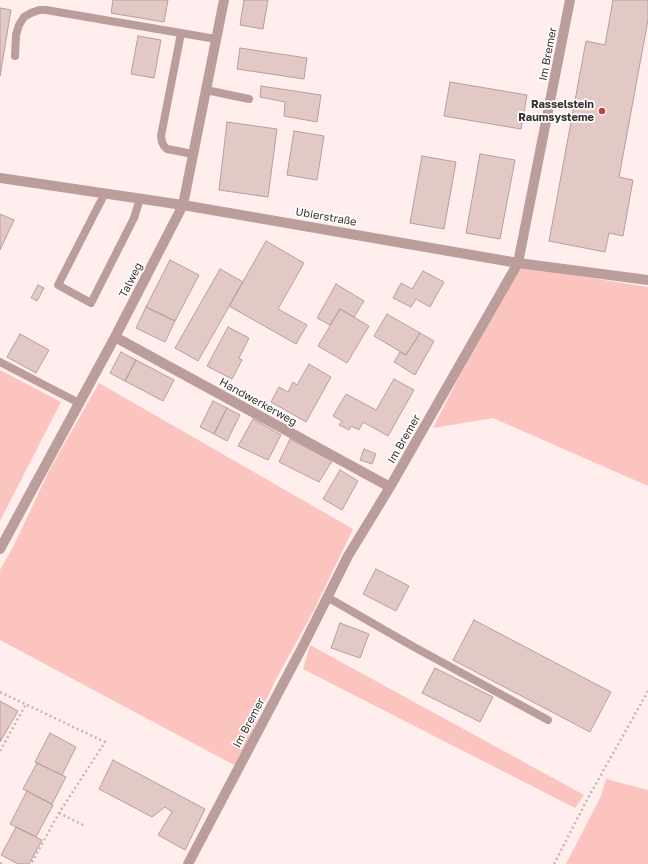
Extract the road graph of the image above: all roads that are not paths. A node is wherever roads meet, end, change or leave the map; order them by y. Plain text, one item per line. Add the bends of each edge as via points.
1 (224, 0) edge
2 (570, 0) edge
3 (181, 33) junction
4 (216, 39) junction
5 (15, 56) dead end
6 (206, 90) junction
7 (249, 99) dead end
8 (193, 154) junction
9 (0, 178) edge
10 (105, 193) junction
11 (140, 198) junction
12 (182, 205) junction
13 (518, 262) junction
14 (648, 280) edge
15 (115, 337) junction
16 (0, 362) edge
17 (79, 403) junction
18 (390, 487) junction
19 (0, 549) edge
20 (327, 597) junction
21 (548, 720) dead end
22 (188, 864) edge

1 - 4 street, Talweg
2 - 13 street, Im Bremer
3 - 4 lane
3 - 5 lane via 38,10 24,17 19,25
3 - 8 lane via 161,136 167,148
4 - 6 street, Talweg
6 - 7 lane
6 - 8 street, Talweg
8 - 12 street, Talweg
9 - 10 street, Ubierstraße
10 - 11 street, Ubierstraße
10 - 11 lane via 58,285 91,303 134,218
11 - 12 street, Ubierstraße
12 - 13 street, Ubierstraße
12 - 15 street, Talweg
13 - 14 street, Ubierstraße
13 - 18 street, Im Bremer
15 - 17 street, Talweg
15 - 18 street, Handwerkerweg
16 - 17 lane
17 - 19 street, Talweg
18 - 20 street, Im Bremer via 348,556
20 - 21 lane via 414,648
20 - 22 street, Im Bremer

